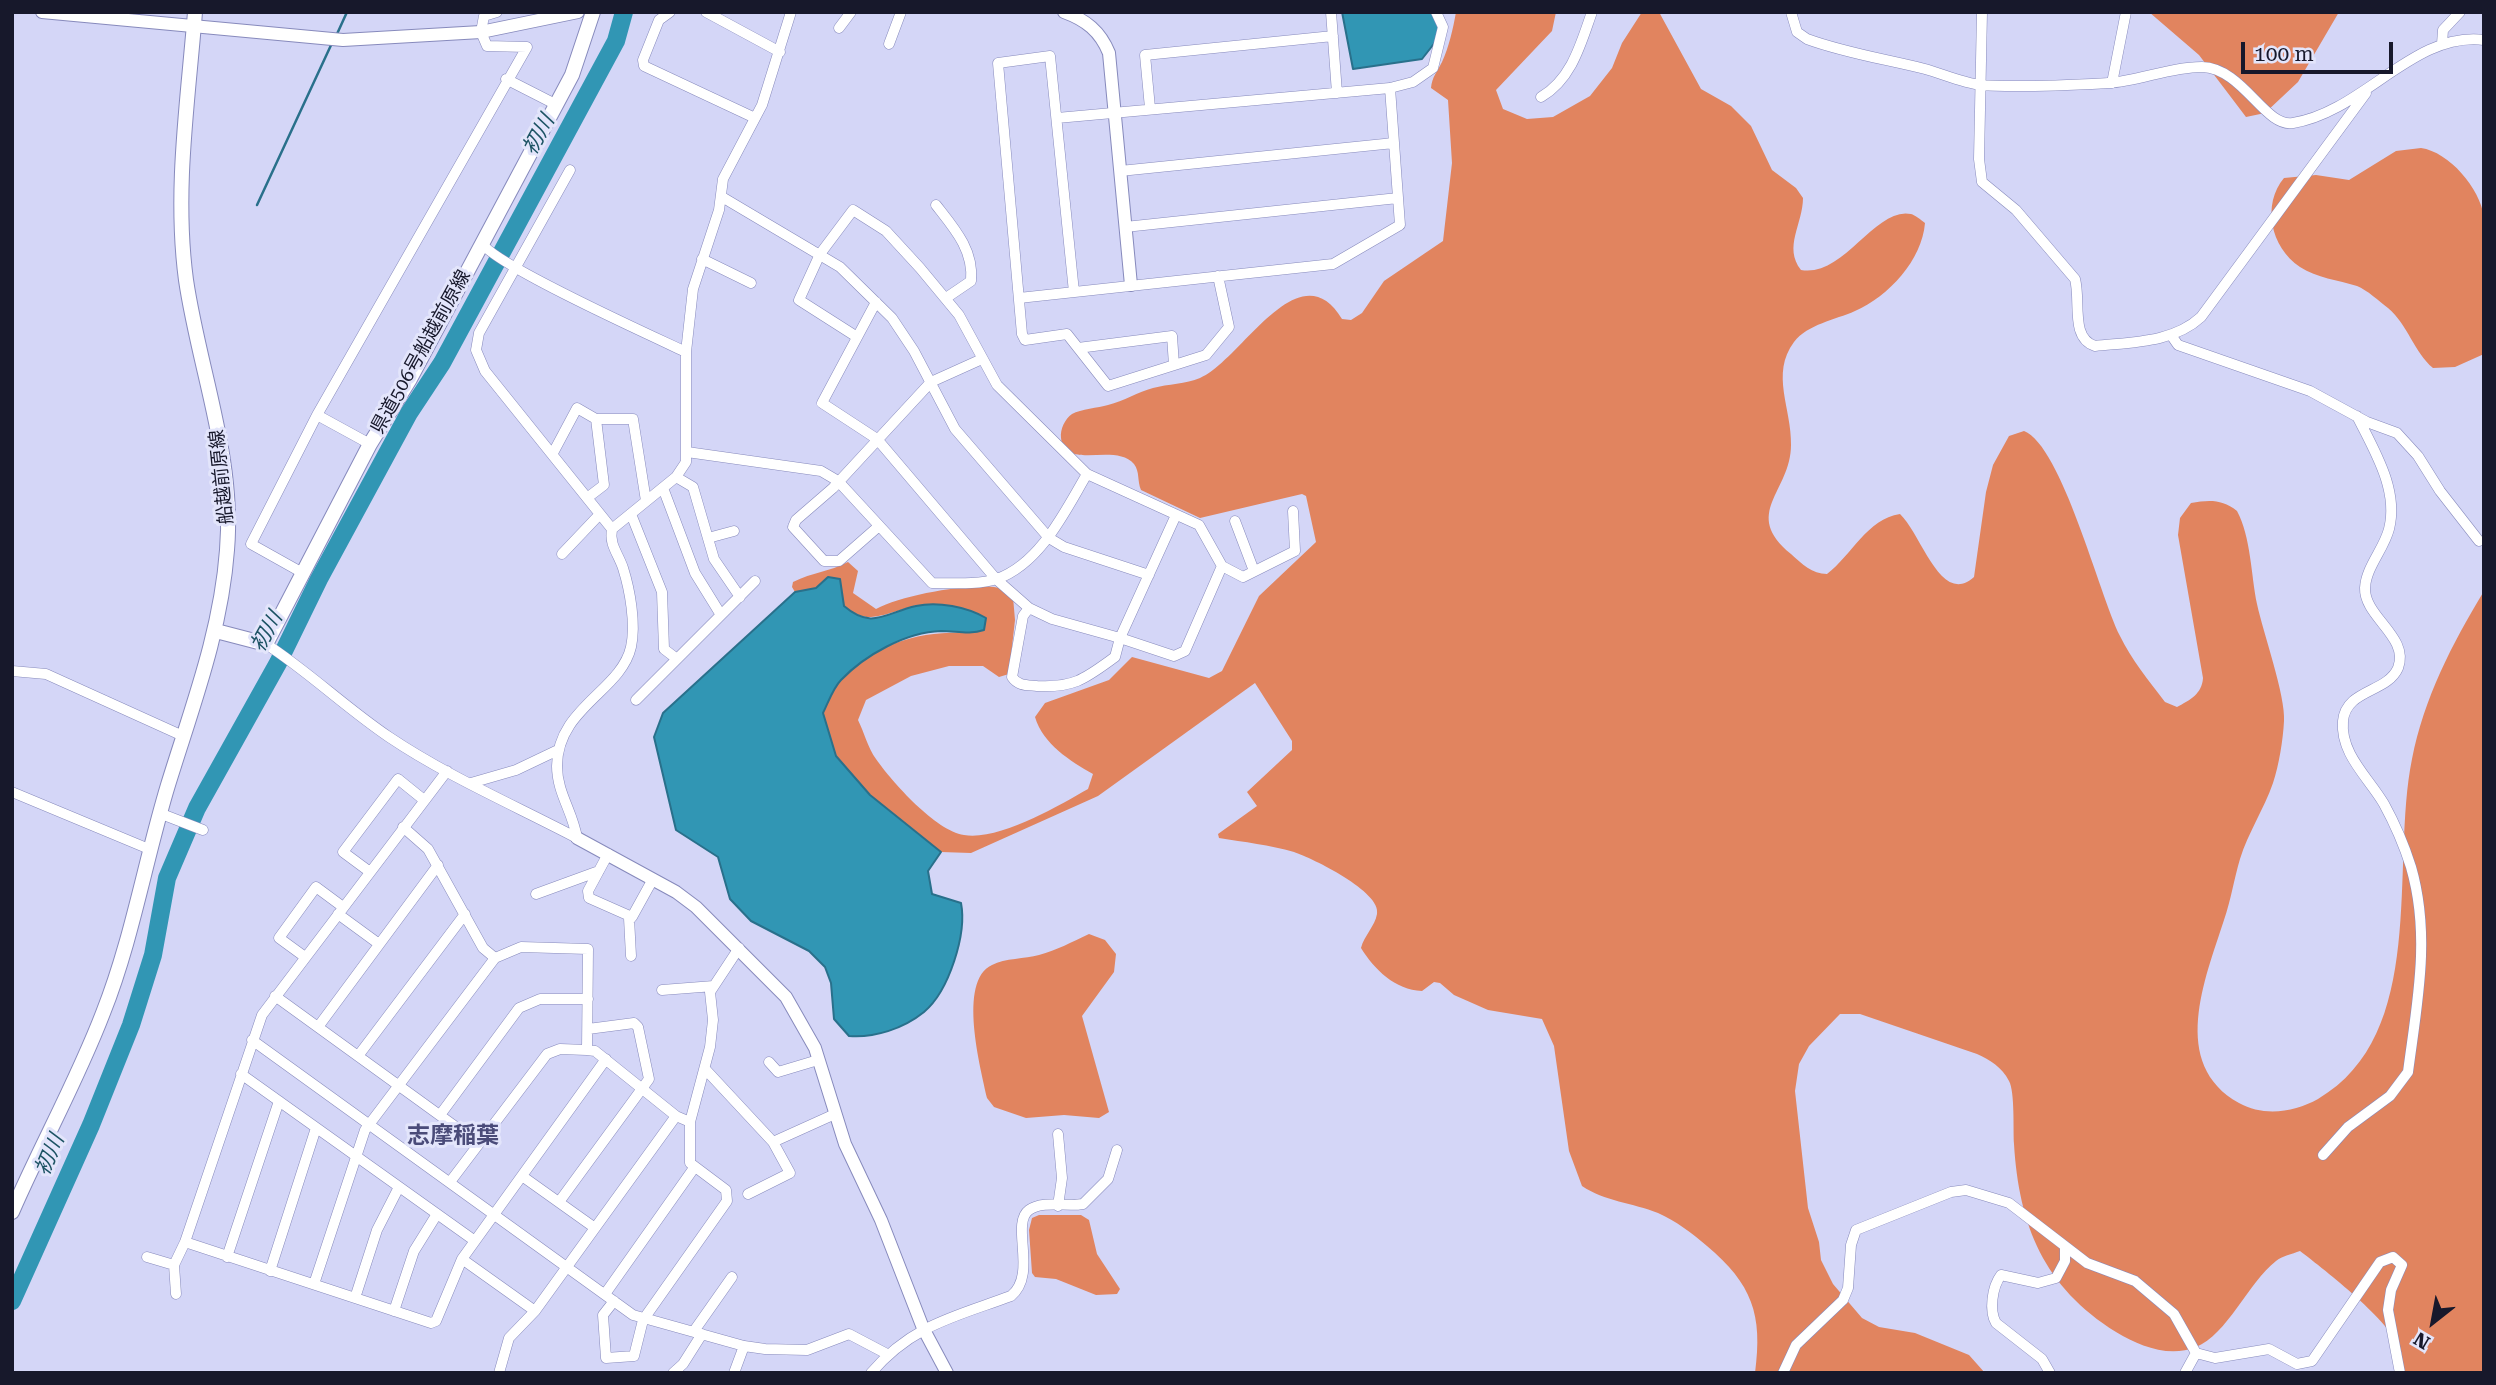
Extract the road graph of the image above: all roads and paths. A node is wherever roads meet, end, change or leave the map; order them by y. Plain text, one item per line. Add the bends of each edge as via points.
1 (42, 12) edge
2 (497, 12) edge
3 (578, 12) edge
4 (593, 12) edge
5 (670, 12) edge
6 (706, 12) edge
7 (851, 12) edge
8 (901, 12) edge
9 (1064, 12) edge
10 (1331, 12) edge
11 (1436, 12) edge
12 (1592, 12) edge
13 (1791, 12) edge
14 (1982, 12) edge
15 (2126, 12) edge
16 (2460, 12) edge
17 (790, 13) edge
18 (1084, 15) edge
19 (194, 19) edge
20 (839, 28) dead end
21 (481, 32) junction
22 (1333, 36) junction
23 (2484, 40) edge
24 (889, 44) dead end
25 (2442, 44) junction
26 (780, 52) junction
27 (506, 79) junction
28 (2112, 82) junction
29 (1980, 85) junction
30 (1390, 89) junction
31 (1337, 93) junction
32 (2366, 93) junction
33 (1541, 97) dead end
34 (557, 105) junction
35 (1150, 108) junction
36 (1114, 112) junction
37 (755, 118) junction
38 (1056, 118) junction
39 (1394, 143) junction
40 (570, 170) dead end
41 (1120, 171) junction
42 (722, 197) junction
43 (1398, 198) junction
44 (936, 205) dead end
45 (1125, 227) junction
46 (484, 247) junction
47 (820, 254) junction
48 (702, 259) junction
49 (514, 267) junction
50 (1217, 276) junction
51 (751, 283) dead end
52 (1131, 285) junction
53 (1074, 292) junction
54 (946, 298) junction
55 (1019, 298) junction
56 (876, 302) junction
57 (2171, 335) junction
58 (857, 337) junction
59 (1078, 348) junction
60 (686, 352) junction
61 (982, 359) junction
62 (1174, 365) junction
63 (931, 382) junction
64 (317, 415) junction
65 (2357, 416) junction
66 (596, 419) junction
67 (877, 439) junction
68 (370, 444) junction
69 (687, 452) junction
70 (552, 453) junction
71 (1087, 474) junction
72 (676, 477) junction
73 (838, 481) junction
74 (663, 488) junction
75 (587, 498) junction
76 (646, 501) junction
77 (1293, 511) dead end
78 (631, 513) junction
79 (600, 514) junction
80 (1176, 515) junction
81 (1235, 521) dead end
82 (878, 526) junction
83 (611, 528) junction
84 (734, 531) dead end
85 (708, 538) junction
86 (1049, 538) junction
87 (2479, 541) dead end
88 (562, 554) dead end
89 (1222, 566) junction
90 (1254, 571) junction
91 (301, 572) junction
92 (1149, 575) junction
93 (996, 579) junction
94 (755, 581) dead end
95 (740, 597) junction
96 (1029, 608) junction
97 (721, 615) junction
98 (216, 631) junction
99 (1120, 638) junction
100 (265, 644) junction
101 (677, 659) junction
102 (12, 671) edge
103 (636, 700) dead end
104 (183, 736) junction
105 (558, 750) junction
106 (447, 771) junction
107 (471, 783) junction
108 (12, 792) edge
109 (424, 800) junction
110 (159, 813) junction
111 (404, 827) junction
112 (202, 830) dead end
113 (577, 838) junction
114 (149, 849) junction
115 (608, 855) junction
116 (438, 865) junction
117 (599, 871) junction
118 (370, 872) junction
119 (653, 879) junction
120 (536, 894) dead end
121 (340, 910) junction
122 (465, 914) junction
123 (629, 918) junction
124 (379, 944) junction
125 (739, 948) junction
126 (631, 956) dead end
127 (305, 957) junction
128 (495, 958) junction
129 (713, 986) junction
130 (662, 990) dead end
131 (275, 996) junction
132 (588, 999) junction
133 (318, 1027) junction
134 (588, 1029) junction
135 (252, 1040) junction
136 (587, 1050) junction
137 (358, 1056) junction
138 (606, 1059) junction
139 (818, 1060) junction
140 (769, 1062) dead end
141 (706, 1070) junction
142 (241, 1074) junction
143 (399, 1086) junction
144 (641, 1087) junction
145 (279, 1101) junction
146 (835, 1114) junction
147 (440, 1115) junction
148 (676, 1116) junction
149 (690, 1122) junction
150 (369, 1124) junction
151 (316, 1128) junction
152 (1058, 1135) dead end
153 (773, 1142) junction
154 (478, 1143) junction
155 (1117, 1150) dead end
156 (2323, 1155) dead end
157 (355, 1156) junction
158 (694, 1168) junction
159 (522, 1176) junction
160 (450, 1182) junction
161 (399, 1187) junction
162 (748, 1194) dead end
163 (559, 1202) junction
164 (1058, 1206) junction
165 (12, 1212) edge
166 (438, 1214) junction
167 (494, 1215) junction
168 (595, 1228) junction
169 (474, 1241) junction
170 (185, 1242) junction
171 (2065, 1246) junction
172 (228, 1257) junction
173 (149, 1258) dead end
174 (462, 1259) junction
175 (174, 1265) junction
176 (567, 1267) junction
177 (270, 1271) junction
178 (732, 1278) dead end
179 (314, 1284) junction
180 (176, 1294) dead end
181 (605, 1294) junction
182 (355, 1298) junction
183 (614, 1301) junction
184 (394, 1311) junction
185 (535, 1311) junction
186 (643, 1320) junction
187 (923, 1328) junction
188 (698, 1333) junction
189 (744, 1346) junction
190 (2196, 1353) junction
191 (887, 1354) junction
192 (499, 1373) edge
193 (673, 1373) edge
194 (734, 1373) edge
195 (871, 1373) edge
196 (947, 1373) edge
197 (1783, 1373) edge
198 (2050, 1373) edge
199 (2185, 1373) edge
200 (2400, 1373) edge

1 - 19 street
2 - 21 street via 484,16
3 - 21 street
4 - 34 main road, 県道506号船越前原線
5 - 37 street via 659,20 644,66
6 - 26 street
7 - 20 street
8 - 24 street
9 - 18 street
10 - 22 street
11 - 30 street via 1443,27 1433,68 1413,82
12 - 33 street via 1571,65 1558,85
13 - 29 street via 1797,32 1807,39
14 - 29 street
15 - 28 street
16 - 25 street via 2443,30
17 - 26 street
18 - 36 street via 1109,53
19 - 21 street via 343,40
19 - 98 main road, 船越前原線 via 181,232 226,497 228,548
21 - 27 street via 487,46 527,47
22 - 31 street
22 - 35 street via 1146,55
23 - 25 street
25 - 32 street via 2415,55
26 - 37 street
27 - 34 street
27 - 64 street
28 - 29 street
28 - 32 street via 2163,70 2216,68 2229,74 2274,117 2290,124
29 - 57 street via 1982,182 2016,210 2075,279 2080,335 2085,343 2095,346
30 - 31 street
30 - 39 street
31 - 35 street
32 - 57 street via 2201,317
34 - 46 main road, 県道506号船越前原線
35 - 36 street
36 - 38 street
36 - 41 street
37 - 42 street via 723,179
38 - 53 street
38 - 55 street via 1050,56 998,63
39 - 41 street
39 - 43 street
40 - 49 street
41 - 45 street
42 - 47 street
42 - 48 street
43 - 45 street
43 - 50 street via 1400,225 1333,264
44 - 54 street via 960,236 973,264 971,281
45 - 52 street
46 - 49 street
46 - 68 main road, 県道506号船越前原線
47 - 54 street via 853,210 886,232
47 - 56 street
47 - 58 street via 799,300
48 - 51 street
48 - 60 street via 693,289
49 - 60 street
49 - 70 street via 479,333 476,350 485,371
50 - 52 street
50 - 62 street via 1229,327 1206,355
52 - 53 street
53 - 55 street
54 - 61 street
55 - 59 street via 1025,340 1067,334
56 - 58 street
56 - 63 street via 902,331
57 - 65 street via 2178,345 2310,391
58 - 67 street via 822,403
59 - 62 street via 1108,386
59 - 62 street via 1172,336
60 - 69 street
61 - 63 street
61 - 71 street via 1004,393
63 - 67 street
63 - 86 street via 955,429
64 - 68 street
64 - 91 street via 251,544
65 - 87 street via 2396,433
65 - 156 street via 2386,480 2391,512 2389,530 2365,589 2369,604 2400,654 2389,679 2355,698 2346,709 2344,740 2383,802 2411,868 2423,934 2422,971 2408,1072 2402,1084 2348,1127
66 - 70 street via 577,408
66 - 75 street via 604,485
66 - 76 street via 633,419
67 - 73 street
67 - 93 street
68 - 91 main road, 県道506号船越前原線
69 - 72 street
69 - 73 street via 815,469
70 - 75 street
71 - 80 street
71 - 86 street
72 - 74 street
72 - 85 street via 693,487
73 - 82 street
73 - 82 street via 793,527 824,561 832,562 839,561
74 - 76 street
74 - 97 street via 695,573
75 - 79 street
76 - 78 street
77 - 90 street via 1295,551
78 - 83 street
78 - 101 street via 662,592 664,649
79 - 83 street
79 - 88 street
80 - 89 street via 1203,528
80 - 92 street
81 - 90 street
82 - 93 street via 928,582
83 - 105 street via 610,541 628,588 631,649 568,726
84 - 85 street
85 - 95 street via 714,559
86 - 92 street
86 - 93 street
89 - 90 street via 1243,577
89 - 99 street via 1180,655
91 - 100 main road, 県道506号船越前原線
92 - 99 street
93 - 96 street
94 - 95 street
95 - 97 street
96 - 99 street
96 - 99 street via 1023,616 1012,677 1020,685 1074,684 1115,657
97 - 101 street
98 - 100 main road
98 - 104 main road, 船越前原線
100 - 106 street via 388,737
101 - 103 street
102 - 104 street via 46,674
104 - 110 main road, 船越前原線
105 - 107 street via 516,770
105 - 113 street via 558,783
106 - 107 street
106 - 109 street
107 - 113 street
108 - 114 street
109 - 111 street
109 - 118 street via 398,779 343,852
110 - 112 street
110 - 114 main road, 船越前原線
111 - 116 street
111 - 118 street
113 - 115 street
114 - 165 main road, 船越前原線 via 103,1013
115 - 117 street
115 - 119 street
116 - 122 street
116 - 124 street
117 - 120 street
117 - 123 street via 589,898
118 - 121 street
119 - 123 street
119 - 125 street via 696,907
121 - 124 street
121 - 127 street
121 - 127 street via 316,887 279,938
122 - 128 street via 483,948
122 - 137 street
123 - 126 street
124 - 133 street
125 - 129 street
125 - 139 street via 786,997
127 - 131 street
128 - 132 street via 520,947 588,949
128 - 143 street
129 - 130 street
129 - 141 street
131 - 133 street
131 - 135 street
132 - 134 street
132 - 147 street via 540,999 519,1008
133 - 137 street
134 - 136 street
134 - 144 street via 634,1023 638,1027 649,1079
135 - 142 street
135 - 150 street
136 - 138 street
136 - 154 street via 561,1049 547,1054
137 - 143 street
138 - 144 street
138 - 159 street
139 - 140 street via 778,1072
139 - 146 street
141 - 149 street
141 - 153 street
142 - 145 street
142 - 170 street
143 - 147 street
143 - 150 street
144 - 148 street
144 - 163 street
145 - 151 street
145 - 172 street
146 - 153 street
146 - 187 street
147 - 154 street
148 - 149 street
148 - 168 street
149 - 158 street via 688,1157
150 - 157 street
150 - 160 street
151 - 157 street
151 - 177 street
152 - 164 street via 1062,1178
153 - 162 street via 790,1173
154 - 160 street
155 - 164 street via 1100,1189 1083,1204
157 - 161 street
157 - 179 street
158 - 181 street
158 - 186 street via 726,1190 727,1201
159 - 163 street
159 - 167 street
160 - 167 street
161 - 166 street
161 - 182 street via 377,1230
163 - 168 street
164 - 187 street via 1028,1211 1022,1221 1025,1264 1019,1290
166 - 169 street
166 - 184 street via 414,1251
167 - 169 street
167 - 176 street
168 - 176 street
169 - 174 street
170 - 172 street
170 - 175 street
171 - 190 street via 2087,1263 2123,1274 2153,1293 2174,1314
171 - 197 street via 2009,1203 1966,1190 1856,1230 1843,1300 1796,1345
171 - 198 street via 2065,1261 2056,1278 2038,1283 2001,1275 1994,1290 1993,1319 2042,1359
172 - 177 street
173 - 175 street
174 - 184 street via 436,1321
174 - 185 street
175 - 180 street
176 - 181 street
176 - 185 street
177 - 179 street
178 - 188 street
179 - 182 street
181 - 183 street
182 - 184 street
183 - 186 street
183 - 186 street via 603,1315 606,1358 634,1356
185 - 192 street via 509,1338
186 - 188 street
187 - 191 street
187 - 196 street
188 - 189 street
188 - 193 street via 691,1354
189 - 191 street via 807,1350 849,1335
189 - 194 street
190 - 199 street
190 - 200 street via 2216,1357 2269,1349 2297,1364 2312,1361 2380,1262 2393,1257 2402,1265 2388,1310
191 - 195 street

